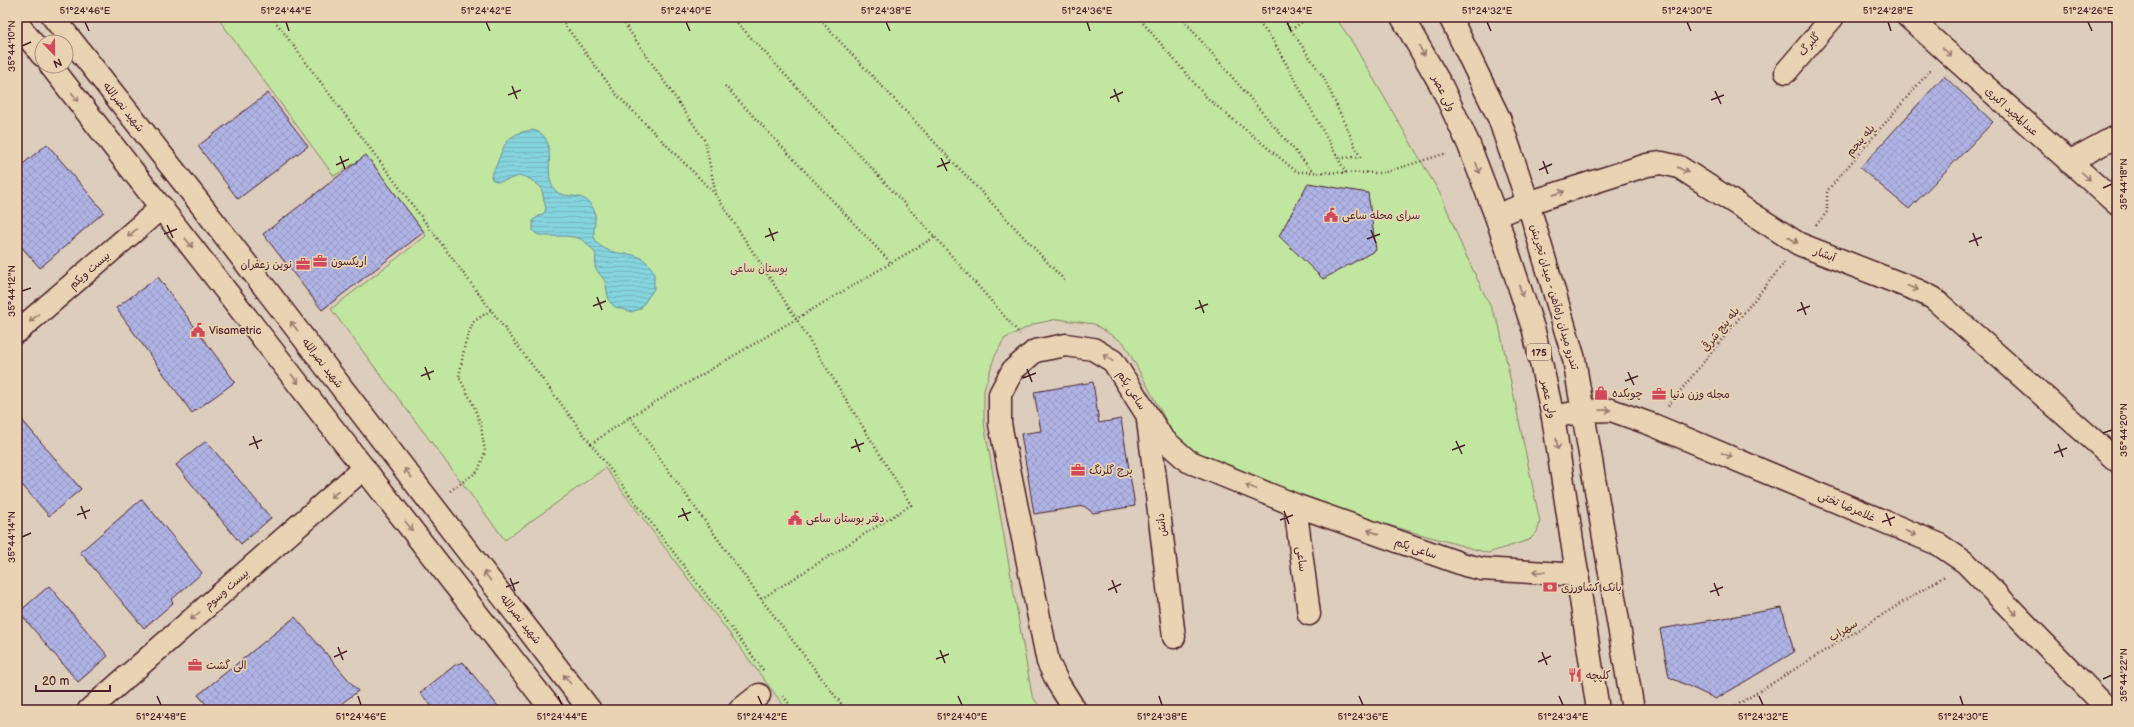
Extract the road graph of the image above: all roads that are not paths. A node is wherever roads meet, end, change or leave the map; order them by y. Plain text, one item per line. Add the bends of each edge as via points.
1 (53, 17) edge
2 (1402, 17) edge
3 (1450, 17) edge
4 (1833, 17) edge
5 (1921, 21) edge
6 (17, 24) edge
7 (34, 45) edge
8 (1786, 72) dead end
9 (56, 74) edge
10 (2117, 136) edge
11 (2069, 162) junction
12 (1528, 202) junction
13 (2117, 204) edge
14 (162, 207) junction
15 (1496, 216) junction
16 (17, 332) edge
17 (1584, 411) junction
18 (1147, 414) junction
19 (1553, 417) junction
20 (388, 447) junction
21 (2117, 461) edge
22 (364, 468) junction
23 (1295, 505) junction
24 (1578, 575) junction
25 (1309, 614) dead end
26 (1174, 636) dead end
27 (769, 693) road end
28 (588, 709) edge
29 (89, 710) edge
30 (552, 710) edge
31 (740, 710) edge
32 (1075, 710) edge
33 (1598, 710) edge
34 (1632, 710) edge
35 (2109, 710) edge

20 -> 1 street, شهید نصرالله
2 -> 15 street, ولی عصر / 175 via 1442,87 1469,145
3 - 12 street, تندرو میدان راه‌آهن - میدان تجریش via 1499,118
4 - 8 street, گلبرگ
5 -> 11 street, عبدالمجید اکبری via 1946,51
6 - 7 street
9 -> 14 street
10 - 11 street
11 -> 13 street, عبدالمجید اکبری
12 - 15 street, آبشار
12 - 17 street, تندرو میدان راه‌آهن - میدان تجریش via 1574,359
12 -> 21 street, آبشار via 1647,165 1662,163 1679,167 1799,244 1933,298
14 -> 16 street, بیست ویکم
14 -> 22 street
15 -> 19 street, ولی عصر / 175 via 1534,331
17 - 19 street, غلامرضا تختی
17 - 34 street, تندرو میدان راه‌آهن - میدان تجریش
17 -> 35 street, غلامرضا تختی via 1611,410 1653,424 1938,544 1966,563
23 -> 18 street, ساعی یکم via 1188,461 1162,438
18 - 26 street, دانش
18 -> 32 street, ساعی یکم via 1113,361 1093,349 1066,345 1034,351 1013,370 1000,394 1000,424 1048,662
19 -> 24 street, ولی عصر / 175
20 - 22 street, بیست وسوم
28 -> 20 street, شهید نصرالله
22 -> 29 street, بیست وسوم
22 -> 30 street
24 -> 23 street, ساعی یکم via 1482,569
23 - 25 street, ساعی
24 - 33 street, ولی عصر / 175
27 - 31 street

